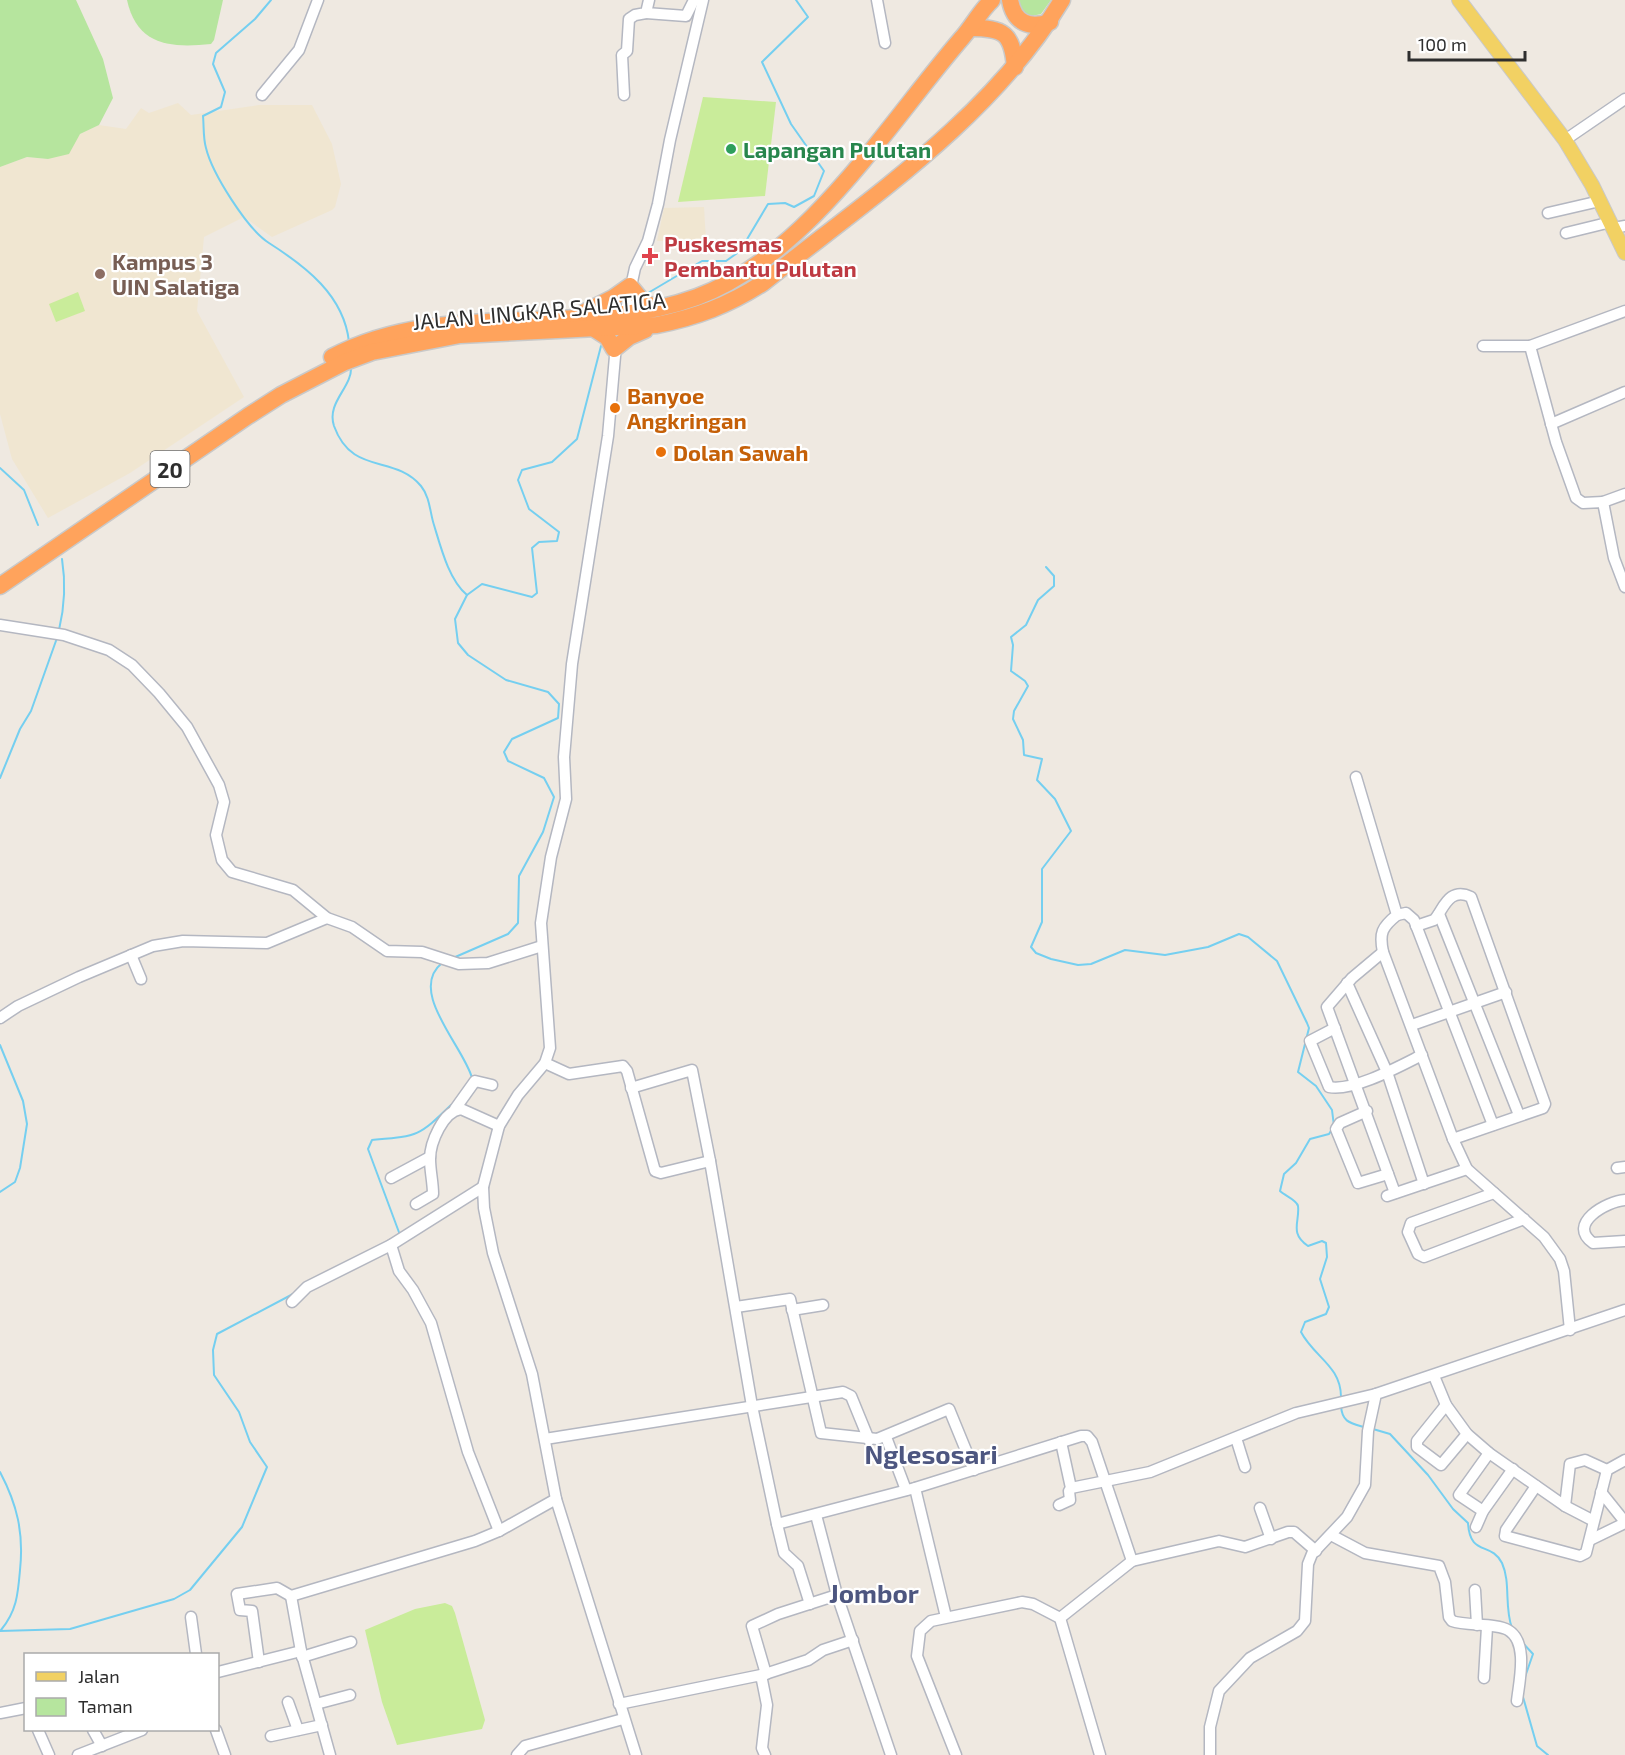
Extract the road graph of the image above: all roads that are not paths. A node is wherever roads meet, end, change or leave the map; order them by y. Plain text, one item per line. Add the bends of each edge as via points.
1 (318, 0) edge
2 (649, 0) edge
3 (694, 0) edge
4 (703, 0) edge
5 (877, 0) edge
6 (992, 0) edge
7 (1010, 0) edge
8 (1062, 0) edge
9 (1459, 0) edge
10 (646, 13) junction
11 (1050, 22) junction
12 (971, 28) junction
13 (885, 43) dead end
14 (1015, 67) junction
15 (262, 95) dead end
16 (624, 95) dead end
17 (1625, 99) edge
18 (1565, 140) junction
19 (1600, 201) junction
20 (1548, 213) dead end
21 (1617, 225) edge
22 (1566, 233) dead end
23 (1625, 253) edge
24 (630, 286) junction
25 (658, 308) junction
26 (1625, 311) edge
27 (572, 317) junction
28 (624, 321) junction
29 (657, 325) junction
30 (593, 328) junction
31 (410, 337) junction
32 (1483, 346) dead end
33 (1530, 346) junction
34 (614, 349) junction
35 (342, 357) junction
36 (1625, 392) edge
37 (1551, 424) junction
38 (1625, 494) edge
39 (1602, 502) junction
40 (0, 574) edge
41 (0, 586) edge
42 (1625, 587) edge
43 (0, 625) edge
44 (1356, 777) dead end
45 (1439, 914) junction
46 (1397, 915) junction
47 (327, 918) junction
48 (1416, 926) junction
49 (542, 946) junction
50 (1383, 952) junction
51 (131, 955) junction
52 (141, 979) dead end
53 (1347, 983) junction
54 (1506, 992) junction
55 (1475, 1003) junction
56 (1450, 1013) junction
57 (0, 1018) edge
58 (1412, 1025) junction
59 (1335, 1029) junction
60 (1422, 1055) junction
61 (545, 1063) junction
62 (1387, 1072) junction
63 (1357, 1082) junction
64 (492, 1085) dead end
65 (632, 1088) junction
66 (455, 1109) junction
67 (1366, 1111) junction
68 (1519, 1115) junction
69 (1493, 1125) junction
70 (499, 1126) junction
71 (1453, 1139) junction
72 (430, 1156) junction
73 (710, 1161) junction
74 (1467, 1169) junction
75 (1388, 1174) junction
76 (390, 1178) dead end
77 (1424, 1184) junction
78 (483, 1187) junction
79 (1494, 1193) junction
80 (1625, 1200) edge
81 (416, 1204) dead end
82 (1524, 1219) junction
83 (1625, 1240) edge
84 (391, 1245) junction
85 (292, 1302) dead end
86 (823, 1305) dead end
87 (736, 1307) junction
88 (792, 1310) junction
89 (1625, 1310) edge
90 (1569, 1330) junction
91 (1434, 1376) junction
92 (1376, 1394) junction
93 (811, 1396) junction
94 (1446, 1405) junction
95 (752, 1406) junction
96 (1467, 1434) junction
97 (886, 1437) junction
98 (1236, 1438) junction
99 (545, 1439) junction
100 (869, 1440) junction
101 (1061, 1442) junction
102 (1489, 1453) junction
103 (1625, 1461) edge
104 (1245, 1467) dead end
105 (1513, 1469) junction
106 (974, 1470) junction
107 (1607, 1470) junction
108 (1106, 1482) junction
109 (1536, 1486) junction
110 (1071, 1488) junction
111 (911, 1489) junction
112 (1601, 1492) junction
113 (556, 1499) junction
114 (1059, 1505) dead end
115 (1565, 1506) junction
116 (1260, 1508) dead end
117 (1483, 1511) junction
118 (816, 1515) junction
119 (1592, 1520) junction
120 (1625, 1522) edge
121 (777, 1524) junction
122 (1476, 1527) dead end
123 (499, 1531) junction
124 (1331, 1535) junction
125 (1271, 1539) junction
126 (1590, 1540) junction
127 (1316, 1551) junction
128 (1132, 1561) junction
129 (1475, 1590) dead end
130 (837, 1595) junction
131 (291, 1596) junction
132 (810, 1604) junction
133 (192, 1617) dead end
134 (946, 1617) junction
135 (1060, 1618) junction
136 (1482, 1626) junction
137 (853, 1640) junction
138 (351, 1642) dead end
139 (196, 1653) edge
140 (302, 1654) junction
141 (259, 1662) junction
142 (219, 1672) edge
143 (764, 1675) junction
144 (1484, 1678) dead end
145 (350, 1695) dead end
146 (1517, 1701) dead end
147 (288, 1702) dead end
148 (316, 1704) junction
149 (619, 1704) junction
150 (24, 1708) edge
151 (0, 1713) edge
152 (623, 1719) junction
153 (321, 1725) junction
154 (298, 1730) junction
155 (38, 1731) edge
156 (94, 1731) edge
157 (140, 1731) edge
158 (216, 1731) edge
159 (271, 1736) dead end
160 (104, 1749) edge
161 (49, 1755) edge
162 (78, 1755) edge
163 (225, 1755) edge
164 (330, 1755) edge
165 (517, 1755) edge
166 (636, 1755) edge
167 (765, 1755) edge
168 (891, 1755) edge
169 (956, 1755) edge
170 (1100, 1755) edge
171 (1210, 1755) edge

1 - 15 street via 299,50
2 - 10 street
3 - 10 street via 686,16
4 - 24 street via 658,204
5 - 13 street
6 - 12 highway, JALAN LINGKAR SALATIGA / 20
7 - 11 highway via 1022,22 1030,26
8 - 11 highway, JALAN LINGKAR SALATIGA / 20
9 - 18 main road
10 - 16 street via 629,19 627,51 622,55
11 - 14 highway, JALAN LINGKAR SALATIGA / 20
12 - 14 highway via 988,28 1006,35
12 - 25 highway, JALAN LINGKAR SALATIGA / 20 via 831,196 782,244 750,269 713,290
14 - 29 highway, JALAN LINGKAR SALATIGA / 20 via 953,131 764,283 732,303 686,320
17 - 18 street
18 - 19 main road
19 - 20 street
19 - 21 main road
21 - 22 street
21 - 23 main road
24 - 25 highway via 644,303
24 - 27 highway via 598,307
24 - 28 street
25 - 28 highway, JALAN LINGKAR SALATIGA / 20
26 - 33 street
27 - 28 highway, JALAN LINGKAR SALATIGA / 20
27 - 31 highway, JALAN LINGKAR SALATIGA / 20 via 458,323
28 - 29 highway, JALAN LINGKAR SALATIGA / 20
28 - 30 highway, JALAN LINGKAR SALATIGA / 20
28 - 34 street
29 - 34 highway via 629,337
30 - 31 highway, JALAN LINGKAR SALATIGA / 20
30 - 34 highway via 607,337
31 - 35 highway, JALAN LINGKAR SALATIGA / 20
32 - 33 street
33 - 37 street
34 - 49 street via 608,436 572,664 564,757 566,799 544,897
35 - 40 highway, JALAN LINGKAR SALATIGA / 20 via 248,404
35 - 41 highway, JALAN LINGKAR SALATIGA / 20 via 248,416
36 - 37 street
37 - 39 street via 1576,498 1583,503
38 - 39 street
39 - 42 street via 1614,558
43 - 47 street via 64,635 123,657 187,727 222,793 224,802 216,835 227,867 293,890
44 - 46 street
45 - 48 street via 1434,920
45 - 54 street via 1442,904 1451,899 1471,897
45 - 55 street
46 - 48 street via 1410,914
46 - 50 street via 1384,925 1380,936
47 - 49 street via 352,927 387,951 422,952 459,964 488,963
47 - 51 street via 267,943 183,941
48 - 56 street
49 - 61 street via 550,1030
50 - 53 street
50 - 58 street
51 - 52 street
51 - 57 street via 18,1006
53 - 59 street via 1328,1004
53 - 62 street
54 - 55 street
54 - 68 street via 1545,1104
55 - 56 street
55 - 68 street
56 - 58 street
56 - 69 street
58 - 60 street
59 - 63 street
59 - 63 street via 1310,1041 1325,1083 1333,1088
60 - 62 street
60 - 71 street
61 - 65 street via 569,1074 623,1066
61 - 70 street
62 - 63 street
62 - 77 street
63 - 67 street
64 - 66 street via 475,1082
65 - 73 street via 655,1171 661,1173
65 - 73 street via 693,1071
66 - 70 street via 461,1108
66 - 72 street via 436,1136
67 - 75 street
67 - 75 street via 1340,1123 1336,1129 1358,1183
68 - 69 street
69 - 71 street
70 - 78 street
71 - 74 street
72 - 76 street
72 - 81 street via 433,1194
73 - 87 street
74 - 77 street
74 - 79 street
75 - 77 street via 1391,1195
78 - 84 street
78 - 99 street via 493,1253 532,1374
79 - 82 street
79 - 82 street via 1411,1223 1408,1232 1418,1254 1424,1257
80 - 83 street via 1608,1203 1585,1224 1586,1235 1593,1243
82 - 90 street via 1560,1259
84 - 85 street via 307,1287
84 - 123 street via 399,1271 431,1323 468,1452
86 - 88 street
87 - 88 street via 788,1297
87 - 95 street
88 - 93 street
89 - 90 street
90 - 91 street
91 - 92 street
91 - 94 street
92 - 98 street via 1296,1413
92 - 124 street via 1362,1493
93 - 95 street
93 - 100 street via 820,1433
93 - 100 street via 849,1394
94 - 96 street
94 - 96 street via 1417,1441 1417,1447 1441,1465
95 - 99 street
95 - 121 street
96 - 102 street
97 - 100 street
97 - 106 street via 949,1409
97 - 111 street
98 - 104 street
98 - 108 street via 1150,1472
99 - 113 street
101 - 106 street
101 - 108 street via 1087,1436
101 - 110 street
102 - 105 street
102 - 117 street via 1459,1495
103 - 107 street
105 - 109 street
105 - 117 street
106 - 111 street
107 - 112 street
107 - 115 street via 1585,1460 1570,1464
108 - 110 street
108 - 128 street
109 - 115 street
109 - 126 street via 1505,1536 1575,1556 1586,1553
110 - 114 street via 1070,1500
111 - 118 street
111 - 134 street
112 - 119 street
112 - 120 street
113 - 123 street
113 - 149 street
115 - 119 street
116 - 125 street
117 - 122 street
118 - 121 street
118 - 130 street
119 - 126 street
120 - 126 street
121 - 132 street via 784,1553 798,1566
123 - 131 street
124 - 127 street
124 - 136 street via 1365,1553 1439,1566 1449,1617 1456,1623
125 - 127 street via 1294,1532
125 - 128 street via 1241,1547 1219,1541
127 - 171 street via 1308,1564 1305,1621 1297,1630 1250,1658 1219,1690 1210,1728
128 - 135 street
129 - 136 street
130 - 132 street
130 - 137 street
131 - 140 street
131 - 141 street via 277,1588 237,1594 240,1610 252,1611
132 - 143 street via 752,1626
133 - 139 street
134 - 135 street via 1022,1602
134 - 169 street via 924,1625 917,1656
135 - 170 street
136 - 144 street
136 - 146 street via 1507,1629 1516,1639 1520,1663
137 - 143 street
137 - 168 street
138 - 140 street
140 - 141 street
140 - 148 street
141 - 142 street
143 - 149 street
143 - 167 street
145 - 148 street
147 - 154 street
148 - 153 street
149 - 152 street
150 - 151 street
152 - 165 street via 525,1746
152 - 166 street
153 - 154 street
153 - 164 street
154 - 159 street
155 - 161 street
156 - 160 street
157 - 160 street
158 - 163 street
160 - 162 street

